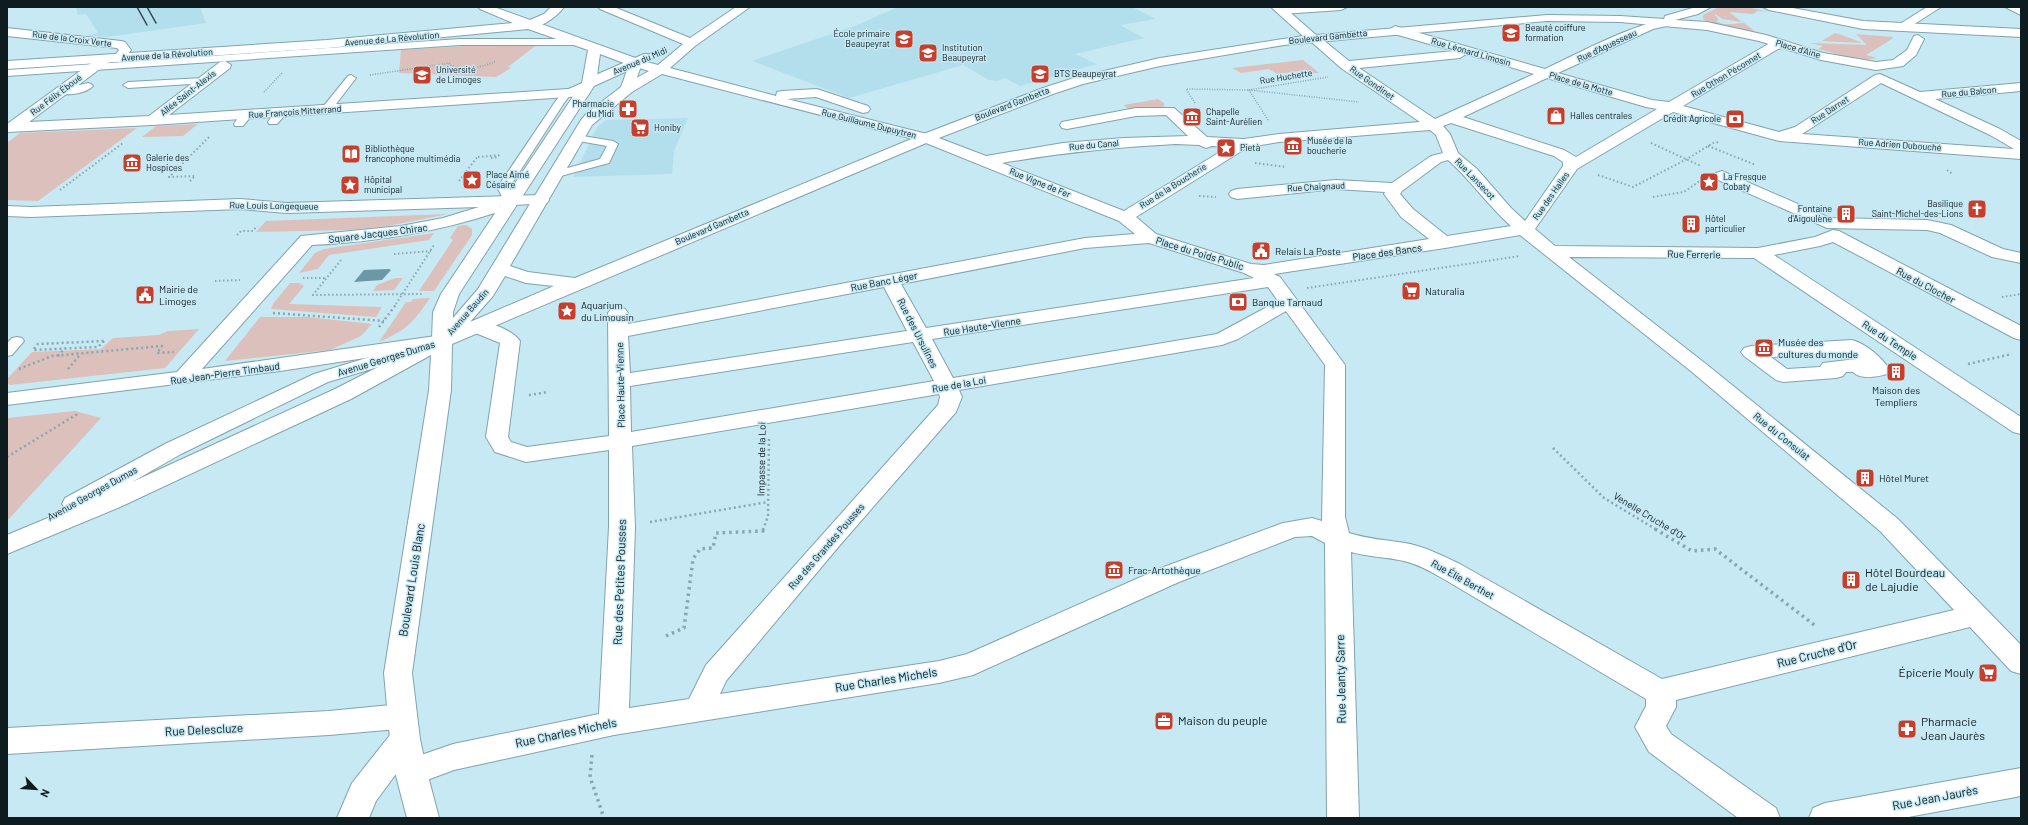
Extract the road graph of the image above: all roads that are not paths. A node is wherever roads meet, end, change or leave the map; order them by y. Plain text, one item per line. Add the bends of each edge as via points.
1 (558, 7) edge
2 (604, 7) edge
3 (744, 7) edge
4 (1341, 7) edge
5 (1705, 7) edge
6 (1769, 7) edge
7 (1935, 7) edge
8 (2011, 7) edge
9 (1279, 9) edge
10 (1790, 10) edge
11 (479, 12) edge
12 (2021, 12) edge
13 (1695, 15) junction
14 (1667, 21) junction
15 (529, 25) junction
16 (1707, 26) junction
17 (1878, 26) junction
18 (1901, 26) junction
19 (1946, 29) junction
20 (1394, 30) junction
21 (7, 32) edge
22 (457, 33) junction
23 (2021, 33) edge
24 (552, 34) junction
25 (1313, 38) junction
26 (1918, 39) junction
27 (575, 42) junction
28 (691, 43) junction
29 (327, 44) joint
30 (1781, 44) junction
31 (594, 49) junction
32 (1472, 53) junction
33 (105, 59) junction
34 (120, 61) junction
35 (636, 63) junction
36 (7, 65) edge
37 (225, 65) dead end
38 (1346, 65) junction
39 (93, 67) junction
40 (660, 70) junction
41 (7, 72) edge
42 (1878, 72) junction
43 (1547, 73) junction
44 (350, 78) road end
45 (203, 81) junction
46 (128, 85) dead end
47 (88, 86) dead end
48 (586, 87) junction
49 (2021, 87) edge
50 (627, 89) junction
51 (61, 91) junction
52 (567, 94) junction
53 (751, 94) junction
54 (1918, 96) junction
55 (1672, 107) junction
56 (326, 110) junction
57 (1451, 118) junction
58 (152, 121) junction
59 (1067, 125) dead end
60 (1434, 125) junction
61 (9, 129) edge
62 (1779, 137) junction
63 (577, 138) junction
64 (926, 138) junction
65 (1203, 142) junction
66 (2021, 147) edge
67 (1221, 149) junction
68 (2021, 154) edge
69 (1451, 155) junction
70 (985, 161) junction
71 (1571, 163) junction
72 (557, 174) junction
73 (1717, 174) road end
74 (1395, 188) junction
75 (1237, 194) dead end
76 (541, 200) junction
77 (510, 201) junction
78 (287, 208) junction
79 (7, 211) edge
80 (264, 217) road end
81 (1125, 217) junction
82 (1524, 228) junction
83 (1830, 229) junction
84 (1150, 238) junction
85 (1445, 243) junction
86 (1552, 251) junction
87 (1758, 253) junction
88 (2021, 258) edge
89 (1250, 269) junction
90 (500, 270) junction
91 (890, 280) junction
92 (574, 284) junction
93 (1281, 292) junction
94 (618, 322) joint
95 (475, 326) junction
96 (2021, 334) edge
97 (920, 337) junction
98 (443, 341) junction
99 (1858, 365) joint
100 (183, 378) junction
101 (620, 381) junction
102 (947, 386) junction
103 (7, 399) edge
104 (2021, 427) edge
105 (622, 441) junction
106 (1338, 539) junction
107 (7, 540) edge
108 (7, 545) edge
109 (1974, 616) junction
110 (2021, 663) edge
111 (1659, 692) junction
112 (699, 710) junction
113 (605, 725) junction
114 (403, 727) junction
115 (7, 741) edge
116 (411, 772) junction
117 (2021, 782) edge
118 (353, 818) edge
119 (423, 818) edge
120 (1343, 818) edge
121 (1764, 818) edge
122 (1825, 818) edge

1 - 15 street via 548,16
2 - 28 street
3 - 28 street, Avenue du Midi
4 - 9 street
5 - 13 street
6 - 10 street
7 - 18 street
8 - 12 street
9 - 25 street, Rue Gondinet
10 - 17 street
11 - 15 street
11 - 22 street
13 - 14 street
13 - 16 street
14 - 16 street, Place d'Aine
14 - 20 street, Boulevard Gambetta via 1547,18
14 - 43 street, Rue d'Aguesseau via 1650,26
15 - 22 street
15 - 24 street
16 - 30 street, Place d'Aine
17 - 18 street
17 - 26 street
18 - 19 street
19 - 23 street
19 - 26 street
20 - 25 street, Boulevard Gambetta
20 - 32 street, Rue Léonard Limosin
21 - 34 street, Rue de la Croix Verte via 122,46 124,50
22 - 24 street
22 - 29 street, Avenue de La Révolution
24 - 27 street
25 - 38 street, Rue Gondinet
25 - 64 street, Boulevard Gambetta via 1190,57 1079,81
26 - 42 street, Place d'Aine via 1912,52 1898,63
27 - 31 street
27 - 34 lane via 460,42
28 - 35 street, Avenue du Midi via 661,51
28 - 40 street, Avenue du Midi
29 - 34 street, Avenue de la Révolution
30 - 42 street, Place d'Aine
30 - 55 street, Rue Othon Péconnet
31 - 35 street
31 - 48 street, Avenue Baudin
32 - 38 street
32 - 43 street, Rue Léonard Limosin
33 - 34 street, Avenue de la Révolution
33 - 36 street, Avenue de la Révolution
33 - 39 street, Rue Félix Éboué
34 - 39 lane
35 - 40 street, Rue Guillaume Dupuytren
35 - 48 street, Avenue du Midi
35 - 50 street
37 - 45 street, Allée Saint-Alexis
38 - 60 street, Rue Gondinet
39 - 41 lane
39 - 51 street, Rue Félix Éboué
40 - 50 street, Avenue Baudin
40 - 53 street, Rue Guillaume Dupuytren
42 - 54 street
42 - 62 street, Rue Darnet via 1800,130
43 - 55 street, Place de la Motte via 1650,104
43 - 57 street, Place de la Motte
44 - 56 lane
45 - 46 lane
45 - 58 street, Allée Saint-Alexis
47 - 51 lane
48 - 52 street, Rue François Mitterrand
48 - 77 street, Avenue Baudin
49 - 54 street, Rue du Balcon
50 - 63 street, Avenue Baudin via 592,116
51 - 61 street, Rue Félix Éboué
52 - 56 street, Rue François Mitterrand
52 - 77 lane via 505,185 504,189
53 - 64 street, Rue Guillaume Dupuytren
53 - 64 street, Rue Guillaume Dupuytren via 817,93 892,120
54 - 66 street
55 - 62 street, Place de la Motte
55 - 71 street
56 - 58 street, Rue François Mitterrand via 278,118
57 - 60 street, Place de la Motte
57 - 71 street via 1558,153
58 - 61 street, Rue François Mitterrand
59 - 65 street via 1136,112 1169,111
60 - 67 street, Rue de la Boucherie via 1278,138
60 - 69 street, Rue Lansecot via 1443,134
62 - 68 street, Rue Adrien Dubouché
63 - 72 street, Avenue Baudin
63 - 72 lane via 613,144 605,161
64 - 70 street, Rue Vigne de Fer
64 - 92 street, Boulevard Gambetta
65 - 67 street
65 - 70 street, Rue du Canal via 1176,140 1078,146
67 - 81 street, Rue de la Boucherie
69 - 74 street via 1436,159
69 - 82 street, Rue Lansecot via 1471,172 1505,212
70 - 81 street, Rue Vigne de Fer
71 - 82 street, Rue des Halles via 1531,225
72 - 76 street, Avenue Baudin
73 - 83 street, Rue du Clocher
74 - 75 street, Rue Chaignaud via 1376,184
74 - 85 street via 1392,194 1407,213
76 - 77 street, Rue Louis Longequeue
76 - 90 street, Avenue Baudin
77 - 78 street, Rue Louis Longequeue
77 - 98 street, Avenue Baudin via 450,294 443,312
77 - 100 street, Square Jacques Chirac via 446,224 353,238 307,240
78 - 79 street, Rue Louis Longequeue via 240,204
78 - 80 street
81 - 84 street, Rue Vigne de Fer
82 - 85 street, Place des Bancs
82 - 86 street, Rue du Consulat
83 - 87 street, Rue Ferrerie via 1820,241
83 - 88 street via 1927,225 1945,229 1989,249
83 - 96 street, Rue du Clocher
84 - 89 street, Place du Poids Public
84 - 91 street, Rue Banc Léger via 1085,243
85 - 89 street, Place des Bancs via 1264,270
86 - 87 street, Rue Ferrerie
86 - 109 street, Rue du Consulat via 1705,368 1889,525
87 - 104 street, Rue du Temple
89 - 93 street
90 - 92 street via 526,277
90 - 98 street, Avenue Baudin via 486,292
91 - 94 street, Rue Banc Léger
91 - 97 street, Rue des Ursulines
92 - 95 street, Boulevard Gambetta
93 - 97 street, Rue Haute-Vienne
93 - 102 street, Rue de la Loi via 1272,309 1222,339
93 - 106 street via 1335,365 1333,517
94 - 101 street, Place Haute-Vienne
95 - 98 street, Boulevard Gambetta
95 - 105 street, Place Haute-Vienne via 504,336 510,341 497,437 504,447 511,452 526,455
97 - 101 street, Rue Haute-Vienne
97 - 102 street, Rue des Ursulines
98 - 100 street, Rue Jean-Pierre Timbaud
98 - 107 street, Avenue Georges Dumas via 321,378 173,449
98 - 108 street, Avenue Georges Dumas via 343,394 258,434
98 - 114 street, Boulevard Louis Blanc via 438,397 398,673
99 - 99 street via 1864,371 1880,370 1852,346 1751,352 1783,376 1836,372 1830,367
100 - 103 street, Rue Jean-Pierre Timbaud
101 - 105 street, Place Haute-Vienne
102 - 105 street, Rue de la Loi
102 - 112 street, Rue des Grandes Pousses via 951,397 948,407 716,673
105 - 113 street, Rue des Petites Pousses via 622,527
106 - 111 street, Rue Élie Berthet via 1366,547 1406,552 1427,559
106 - 112 street, Rue Charles Michels via 1326,531 1312,527 1292,529 1170,575 973,664 939,672
106 - 120 street, Rue Jeanty Sarre
109 - 110 street, Rue du Consulat
109 - 111 street, Rue Cruche d'Or
111 - 121 street via 1663,701 1661,709 1653,718 1650,727 1660,743
112 - 113 street, Rue Charles Michels
113 - 116 street, Rue Charles Michels via 453,757
114 - 115 street, Rue Delescluze via 329,723
114 - 116 street, Boulevard Louis Blanc
114 - 118 street via 363,793
116 - 119 street, Boulevard Louis Blanc
117 - 122 street, Rue Jean Jaurès

